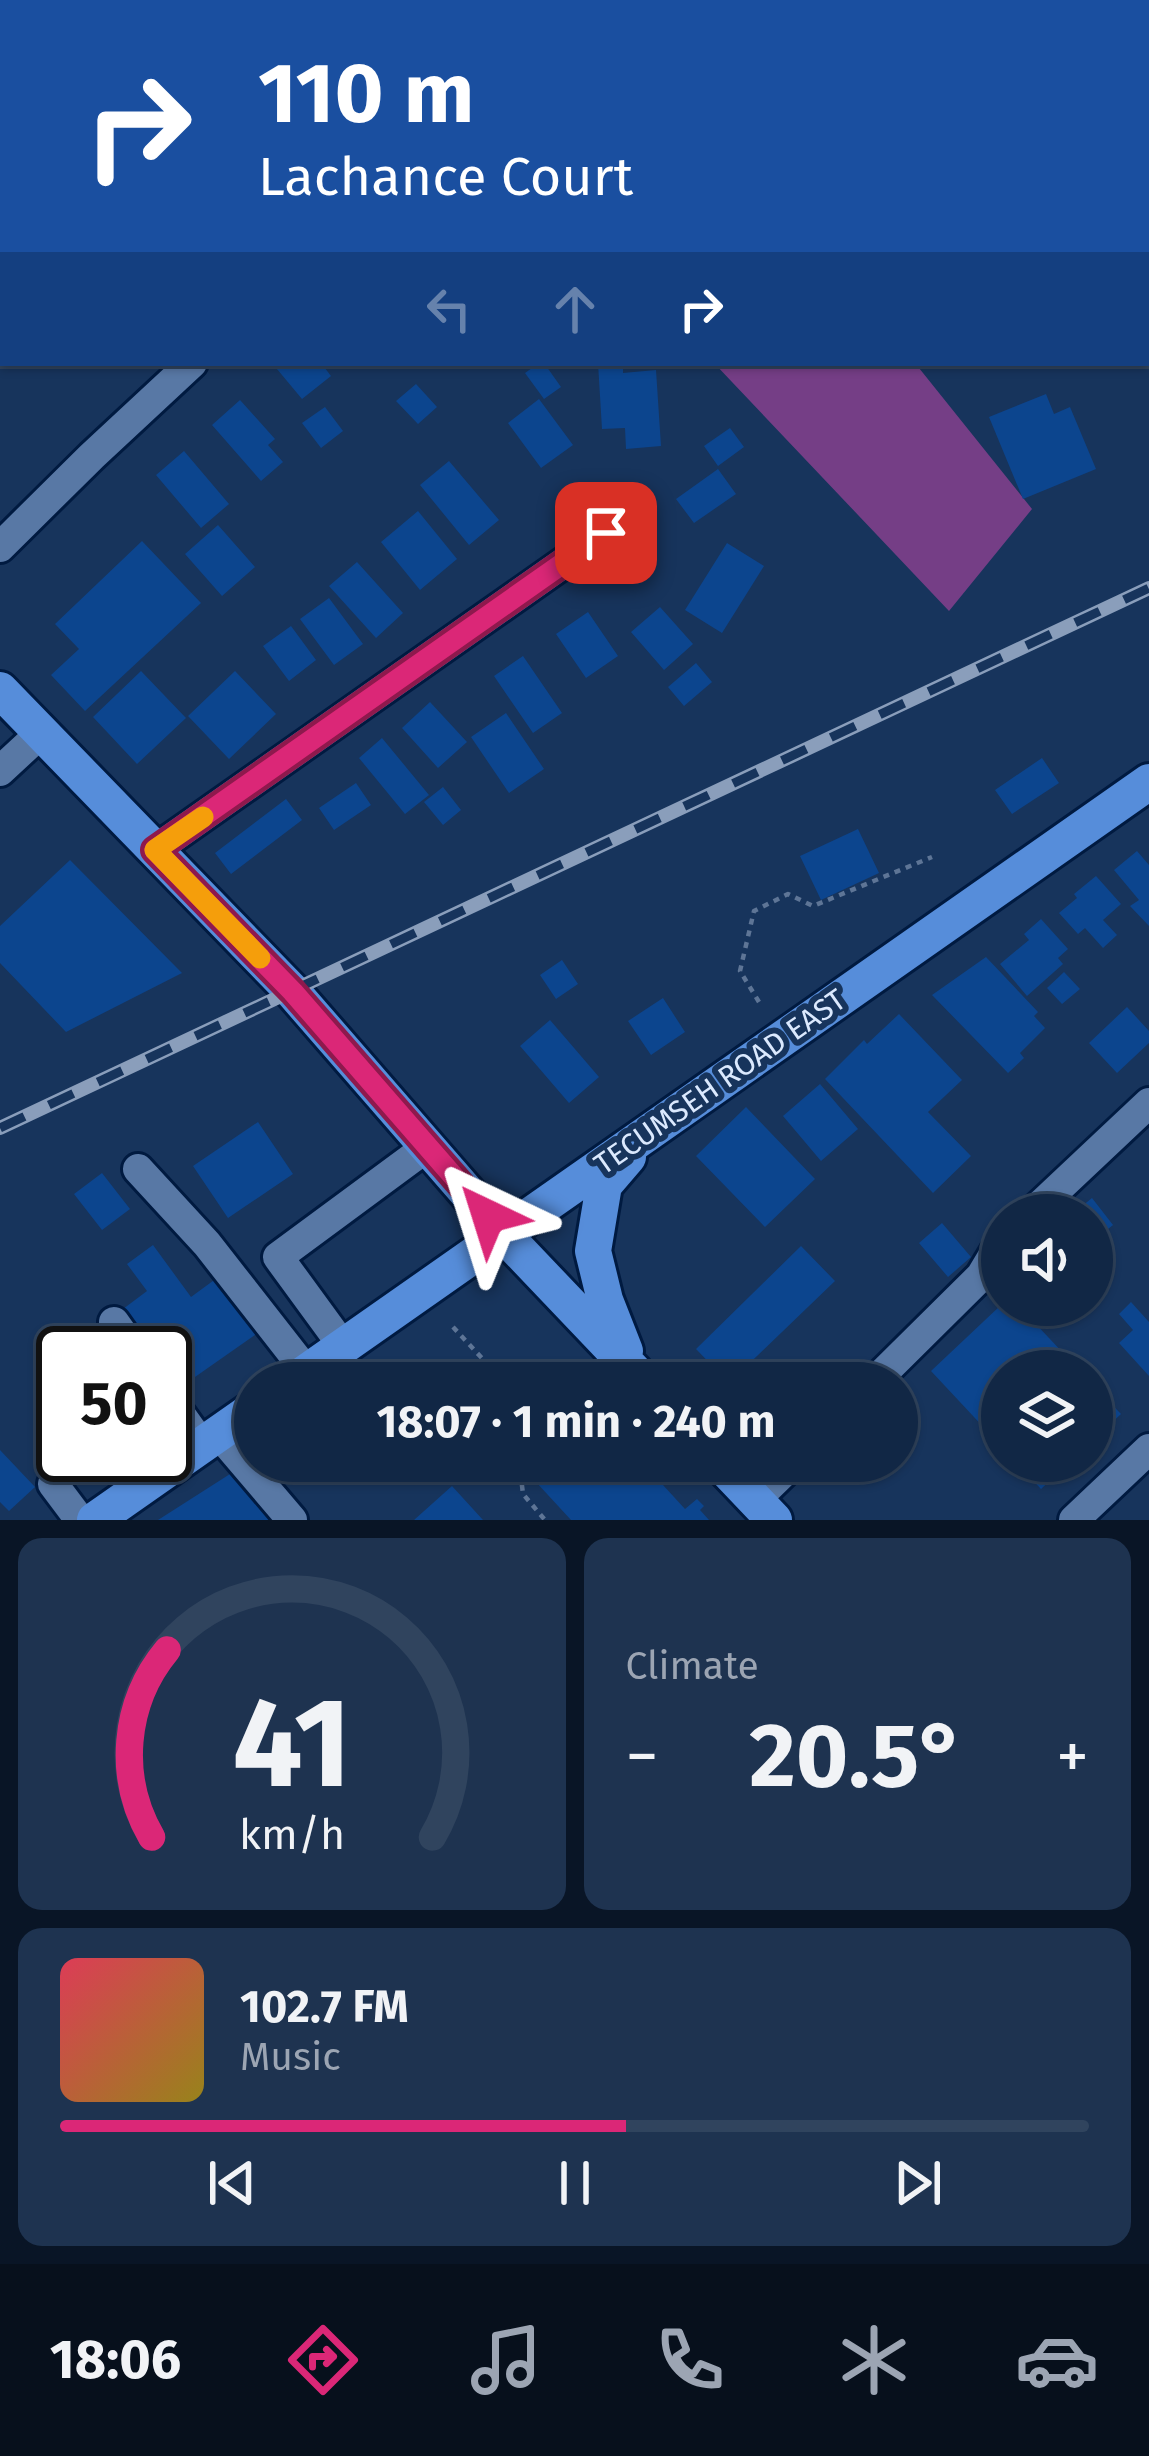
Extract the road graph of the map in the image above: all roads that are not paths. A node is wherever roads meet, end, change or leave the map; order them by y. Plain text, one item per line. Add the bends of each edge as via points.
1 (189, 366) edge
2 (606, 533) dead end
3 (0, 547) edge
4 (0, 690) edge
5 (41, 733) junction
6 (0, 771) edge
7 (1149, 782) edge
8 (155, 850) junction
9 (1149, 1103) edge
10 (655, 1126) junction
11 (427, 1147) junction
12 (138, 1169) dead end
13 (1052, 1194) edge
14 (504, 1235) junction
15 (981, 1276) edge
16 (114, 1322) dead end
17 (117, 1326) edge
18 (344, 1346) junction
19 (289, 1362) edge
20 (321, 1362) edge
21 (625, 1362) edge
22 (632, 1362) edge
23 (894, 1362) edge
24 (192, 1421) edge
25 (234, 1422) edge
26 (210, 1439) junction
27 (192, 1446) edge
28 (1149, 1449) edge
29 (128, 1482) edge
30 (738, 1482) edge
31 (782, 1482) edge
32 (53, 1484) dead end
33 (764, 1510) edge
34 (80, 1520) edge
35 (94, 1520) edge
36 (292, 1520) edge
37 (1074, 1520) edge

1 - 3 street
2 - 8 street
4 - 5 main road
5 - 6 street
5 - 8 main road
7 - 10 main road, TECUMSEH ROAD EAST
8 - 11 main road
9 - 13 street
10 - 14 main road, TECUMSEH ROAD EAST
10 - 22 main road via 604,1185 592,1251
11 - 14 main road
11 - 18 street via 278,1257
12 - 19 street via 207,1244
14 - 18 main road, TECUMSEH ROAD EAST
14 - 21 main road
15 - 23 street
16 - 17 street
18 - 20 main road, TECUMSEH ROAD EAST
24 - 26 street
25 - 26 main road
26 - 27 main road
26 - 36 street
28 - 37 street
29 - 35 main road
30 - 33 main road
31 - 33 street
32 - 34 street

